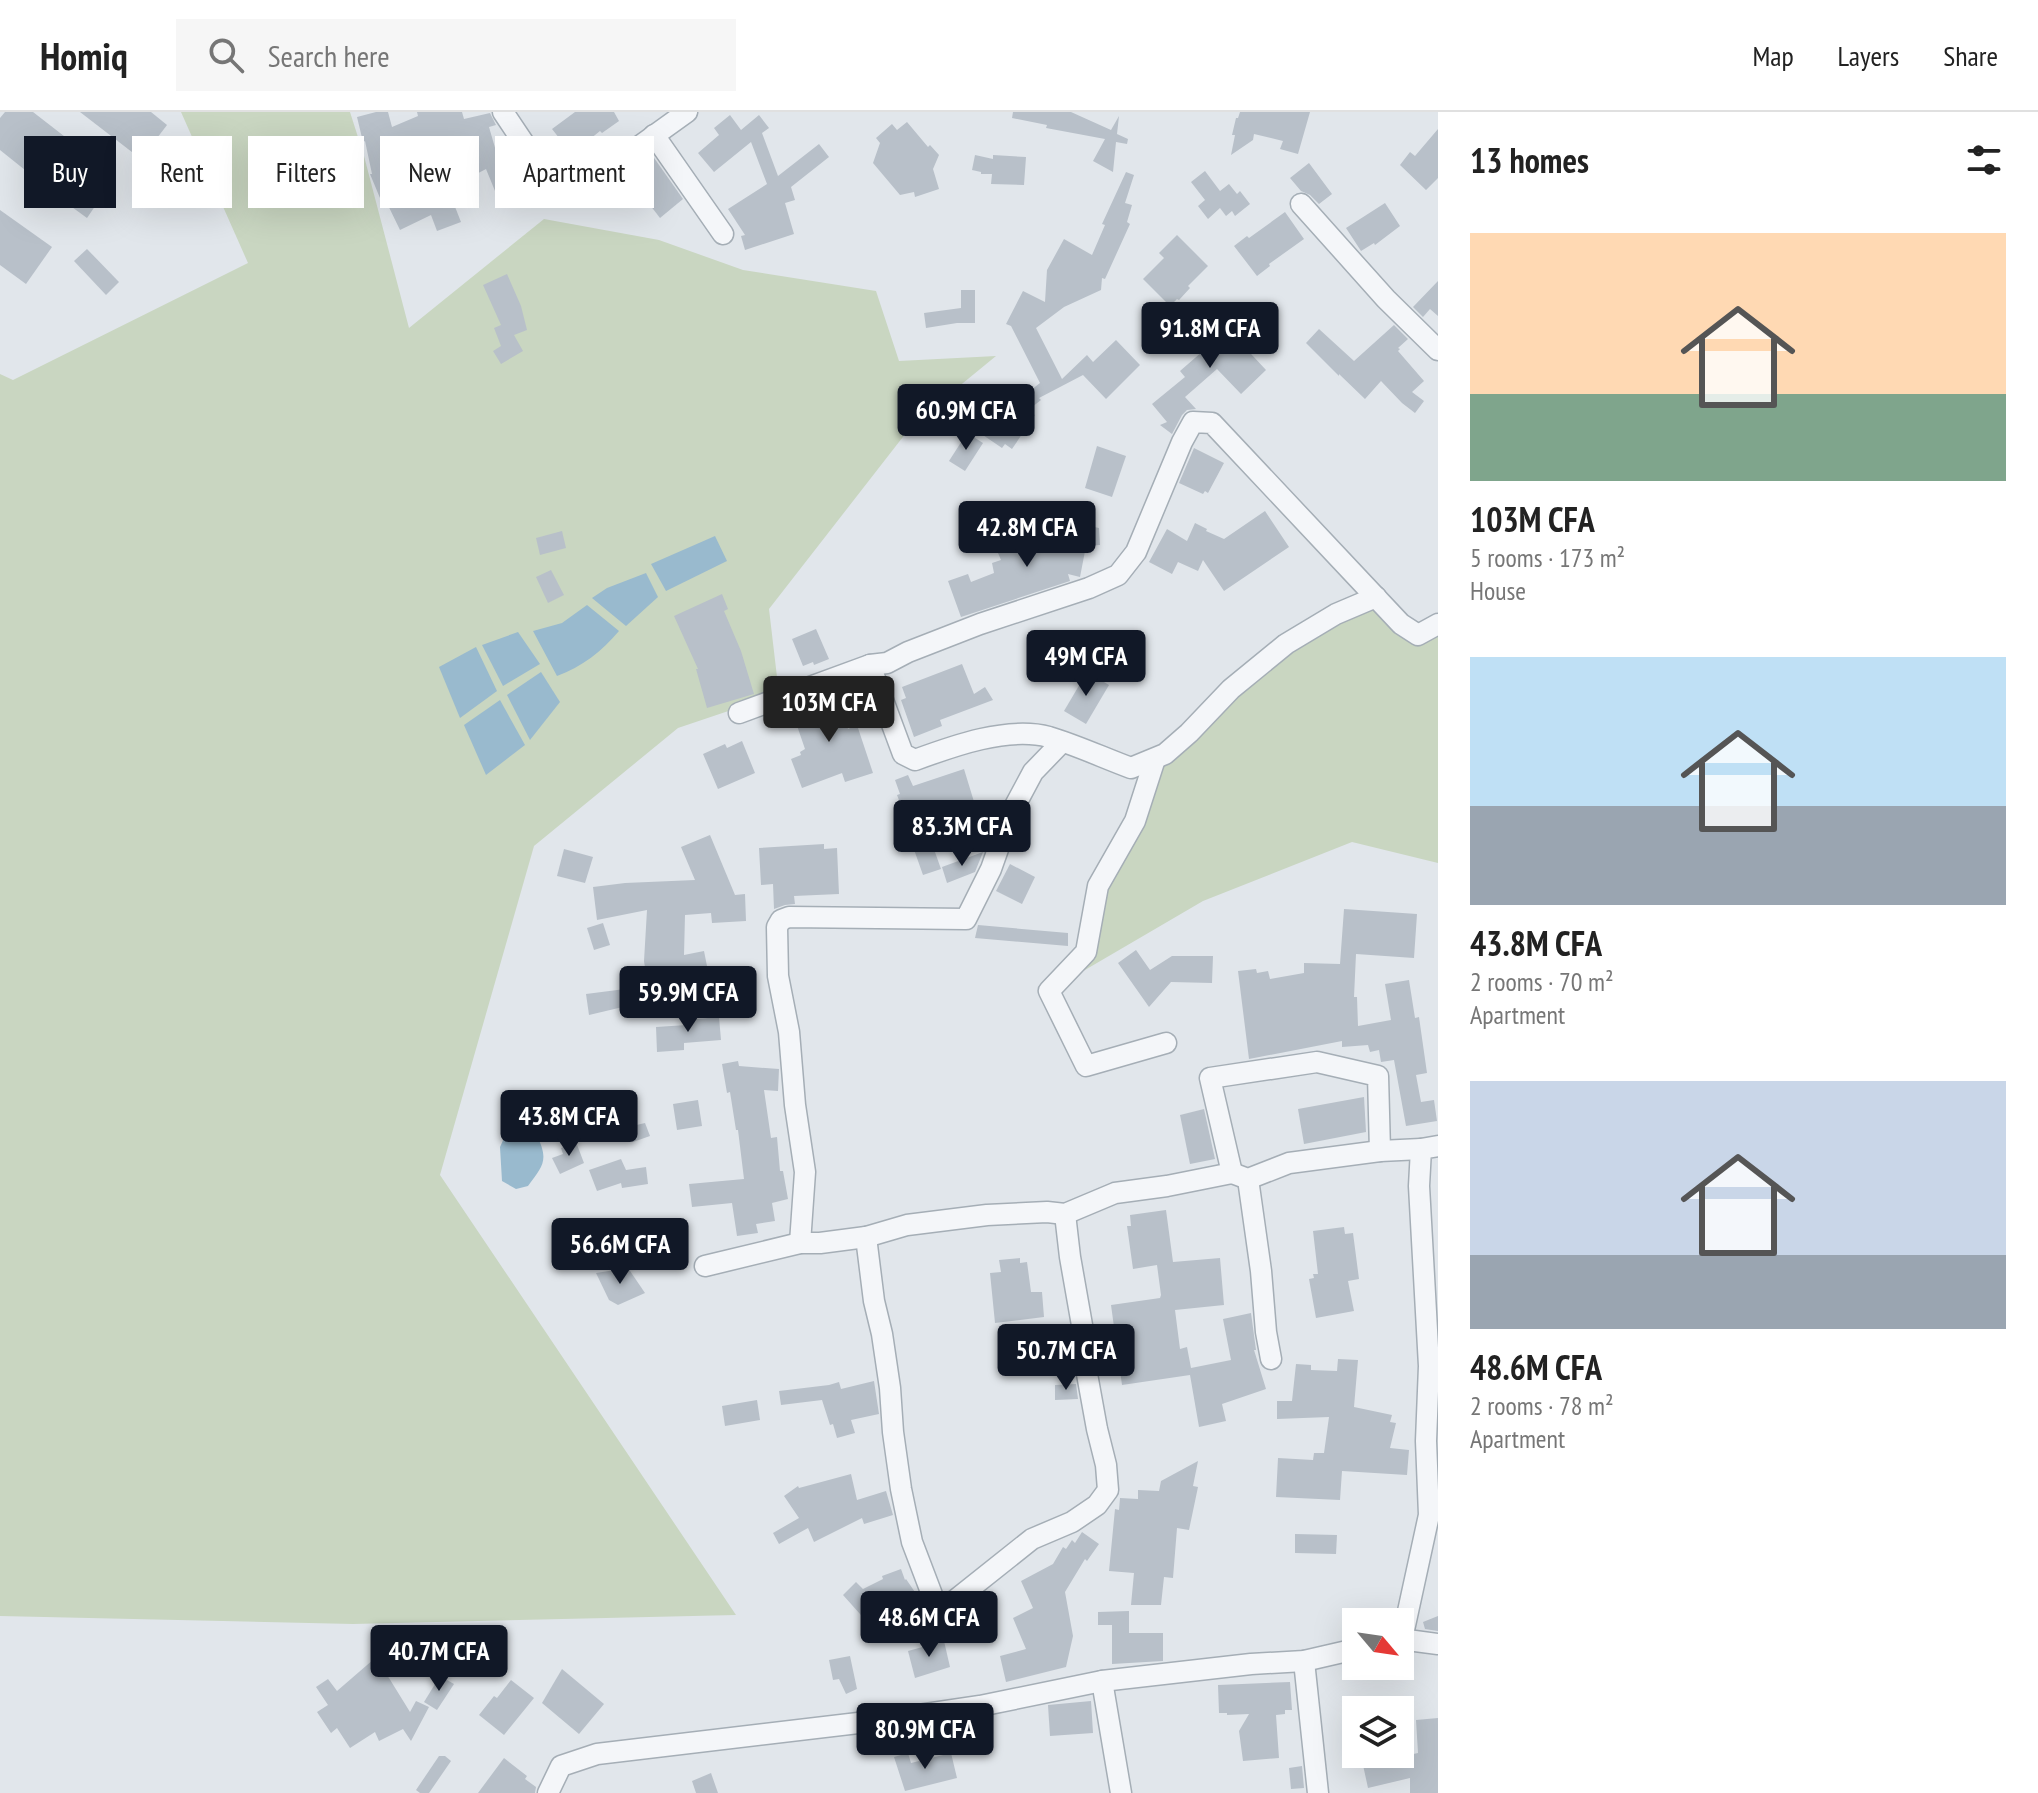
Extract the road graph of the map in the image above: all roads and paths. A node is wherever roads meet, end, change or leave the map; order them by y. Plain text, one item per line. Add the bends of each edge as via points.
1 (503, 112) edge
2 (687, 112) edge
3 (654, 135) junction
4 (1301, 204) dead end
5 (723, 234) dead end
6 (1438, 350) edge
7 (1376, 597) junction
8 (1438, 624) edge
9 (870, 665) junction
10 (739, 713) dead end
11 (1061, 743) junction
12 (1155, 759) junction
13 (1166, 1043) dead end
14 (1430, 1147) edge
15 (1380, 1151) junction
16 (1240, 1176) junction
17 (1065, 1214) junction
18 (866, 1237) junction
19 (800, 1243) junction
20 (705, 1266) dead end
21 (1271, 1359) dead end
22 (1407, 1608) edge
23 (1414, 1641) edge
24 (1438, 1644) edge
25 (1342, 1652) edge
26 (1304, 1661) junction
27 (1102, 1681) junction
28 (548, 1793) edge
29 (1121, 1793) edge
30 (1318, 1793) edge

1 - 3 street via 554,188 565,193 577,191
2 - 3 street
3 - 5 street
4 - 6 street
7 - 8 street via 1418,635
7 - 9 street via 1212,423 1193,422 1136,552 1118,575
7 - 12 street via 1286,644
9 - 10 street
9 - 11 street via 909,759 1014,734
11 - 12 street via 1131,768
11 - 19 street via 1033,772 966,919 789,917 777,927 778,976 805,1172
12 - 13 street via 1135,821 1098,886 1086,952 1049,991 1086,1066
14 - 15 street
14 - 22 street via 1419,1186 1429,1366 1429,1515
15 - 16 street via 1289,1163
15 - 16 street via 1378,1076 1317,1062 1210,1078
16 - 17 street via 1115,1193
16 - 21 street via 1261,1271
17 - 18 street via 987,1215 907,1225
17 - 18 street via 1108,1490 1097,1505 1032,1539 939,1613 912,1542 901,1489
18 - 19 street
19 - 20 street
23 - 24 street
25 - 26 street
26 - 27 street
26 - 30 street
27 - 28 street via 892,1719 597,1754 561,1766
27 - 29 street

